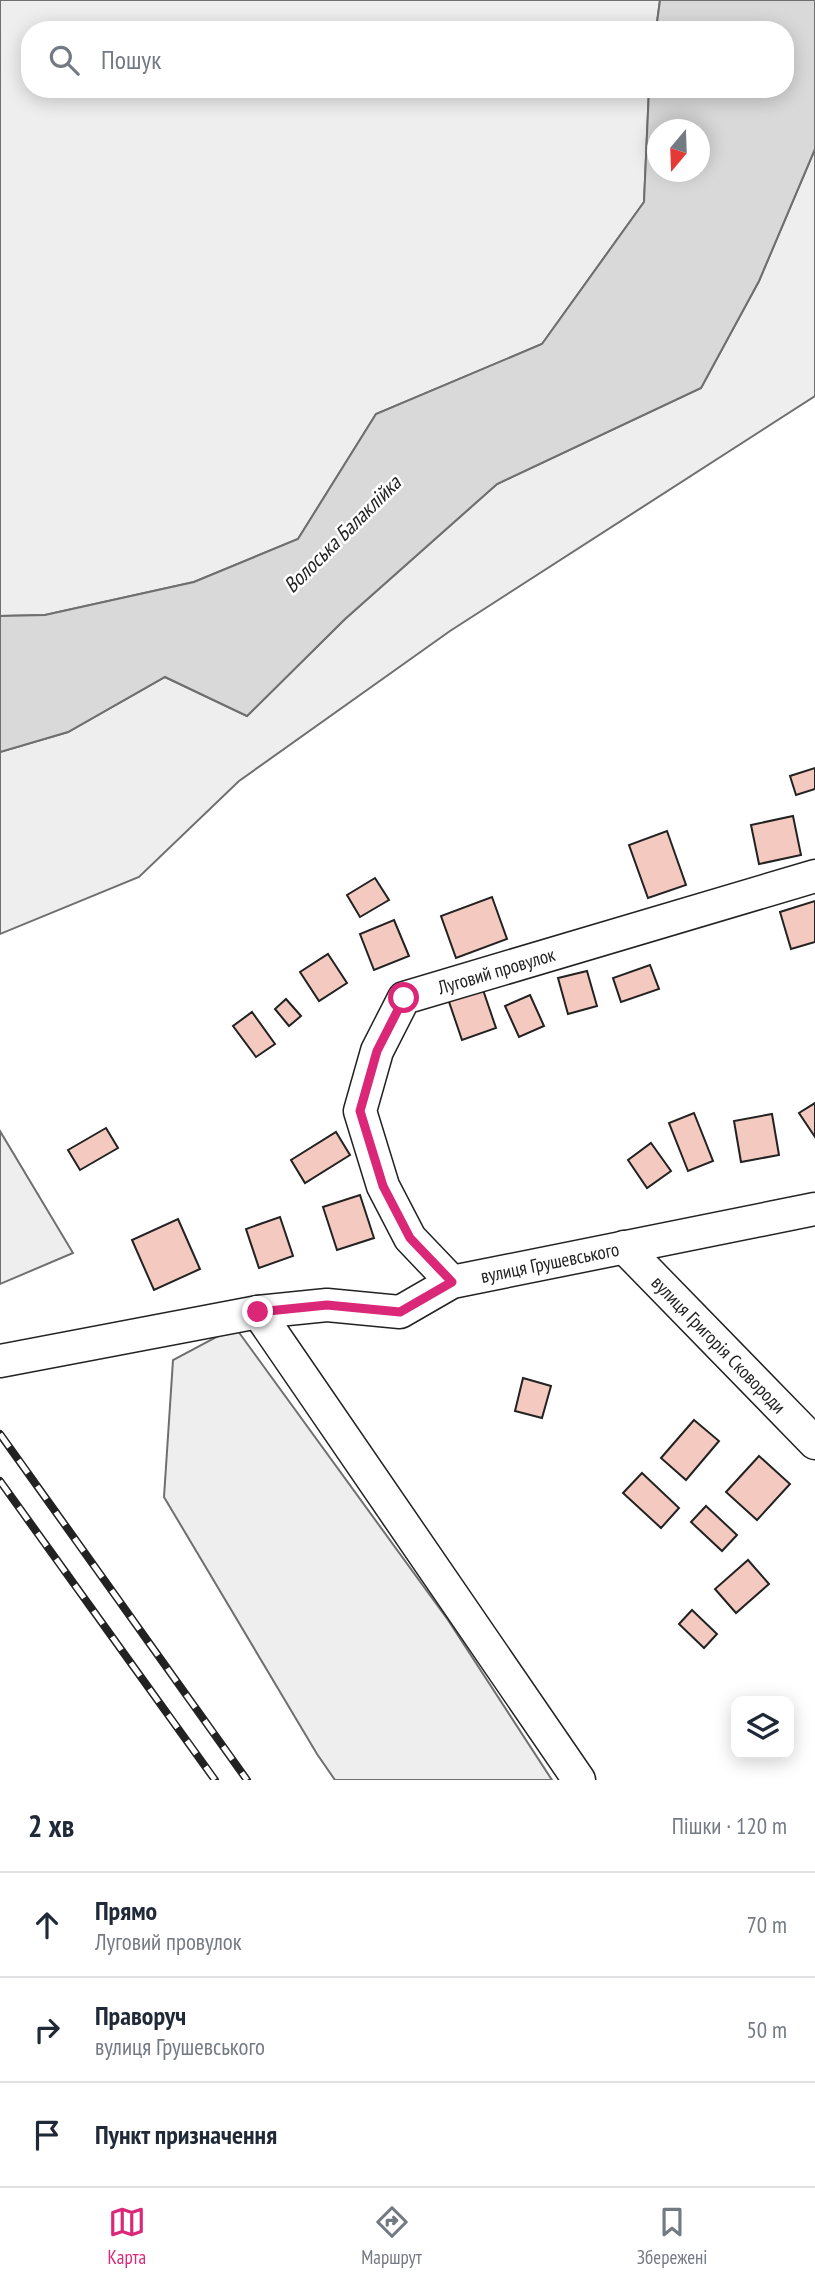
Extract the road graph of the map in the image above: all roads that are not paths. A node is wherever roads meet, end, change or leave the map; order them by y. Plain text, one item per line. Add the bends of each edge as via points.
1 (815, 876) edge
2 (815, 1209) edge
3 (624, 1247) junction
4 (452, 1282) junction
5 (258, 1312) junction
6 (0, 1361) edge
7 (815, 1443) edge
8 (579, 1780) edge

1 - 4 street, Луговий провулок via 404,998 377,1051 360,1111 383,1186 410,1238
2 - 3 street, вулиця Грушевського
3 - 4 street, вулиця Грушевського
3 - 7 street, вулиця Григорія Сковороди
4 - 5 street, вулиця Грушевського via 400,1312 327,1305
5 - 6 street, вулиця Грушевського
5 - 8 street

